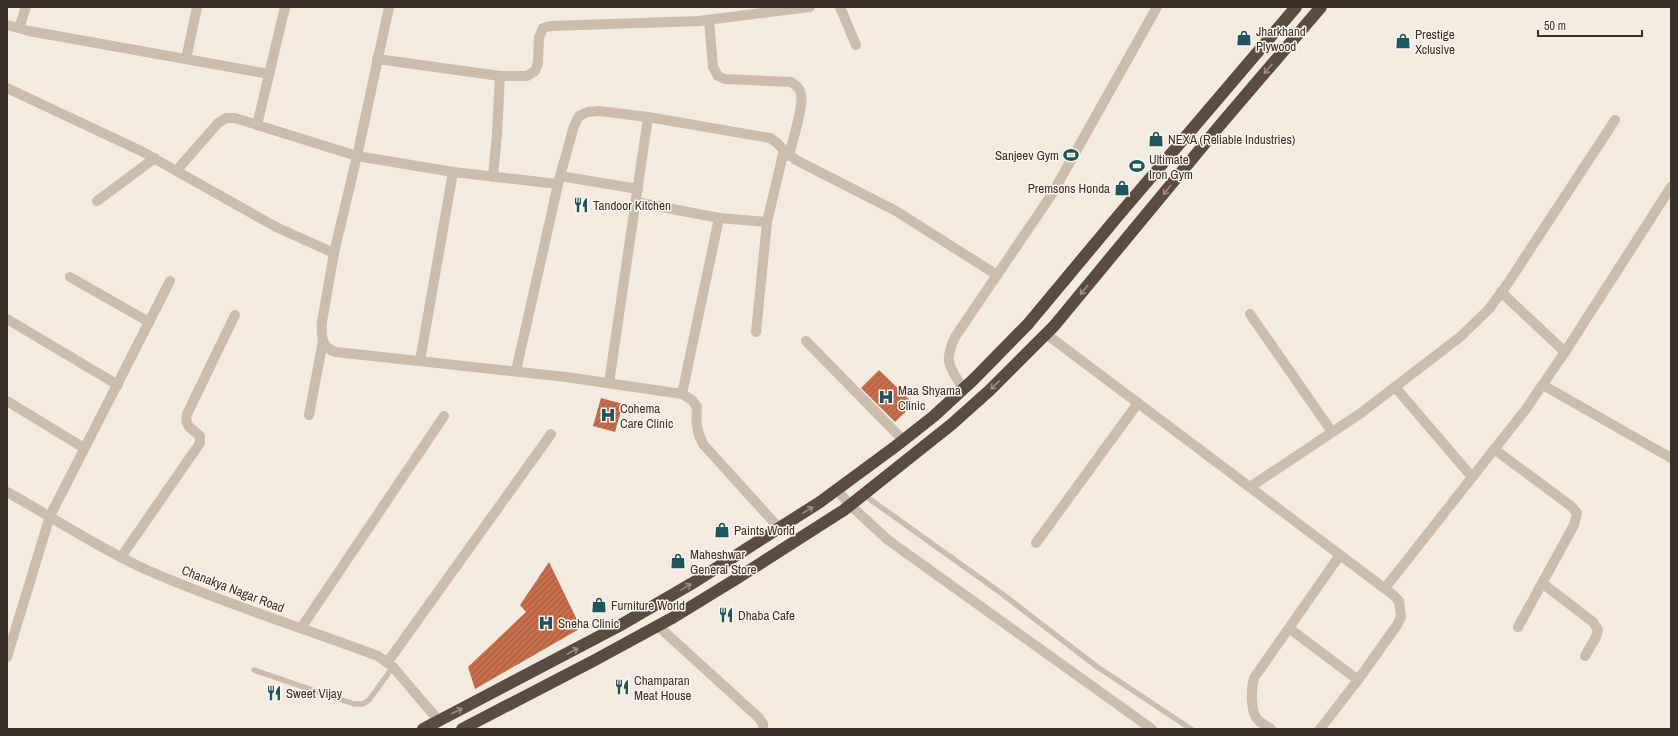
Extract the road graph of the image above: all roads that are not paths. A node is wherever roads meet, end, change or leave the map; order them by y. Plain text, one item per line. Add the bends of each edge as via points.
1 (26, 7) edge
2 (197, 7) edge
3 (285, 7) edge
4 (389, 7) edge
5 (810, 7) edge
6 (840, 7) edge
7 (1157, 7) edge
8 (1296, 7) edge
9 (1321, 7) edge
10 (709, 20) junction
11 (7, 25) edge
12 (19, 28) junction
13 (856, 45) dead end
14 (186, 59) junction
15 (377, 59) junction
16 (269, 74) junction
17 (500, 76) junction
18 (7, 88) edge
19 (648, 117) junction
20 (1614, 120) dead end
21 (257, 125) junction
22 (786, 153) junction
23 (357, 156) junction
24 (155, 158) junction
25 (177, 170) junction
26 (453, 172) junction
27 (492, 177) junction
28 (559, 180) junction
29 (1671, 188) edge
30 (638, 189) junction
31 (97, 201) dead end
32 (636, 202) junction
33 (719, 218) junction
34 (767, 222) junction
35 (334, 253) junction
36 (997, 275) junction
37 (70, 277) dead end
38 (170, 281) dead end
39 (1501, 292) junction
40 (1250, 314) dead end
41 (235, 315) dead end
42 (7, 319) edge
43 (149, 322) junction
44 (756, 332) dead end
45 (1046, 334) junction
46 (323, 341) junction
47 (806, 341) dead end
48 (1565, 352) junction
49 (420, 361) junction
50 (516, 371) junction
51 (609, 383) junction
52 (118, 384) junction
53 (1542, 385) junction
54 (1395, 387) junction
55 (963, 389) junction
56 (682, 394) junction
57 (7, 401) edge
58 (1138, 403) junction
59 (309, 415) dead end
60 (444, 416) dead end
61 (1332, 432) junction
62 (551, 434) dead end
63 (903, 440) junction
64 (84, 448) junction
65 (1494, 449) junction
66 (1671, 458) edge
67 (1472, 477) junction
68 (1250, 487) junction
69 (837, 490) junction
70 (7, 492) edge
71 (864, 495) junction
72 (850, 505) junction
73 (50, 516) junction
74 (779, 528) junction
75 (1036, 542) dead end
76 (1340, 555) junction
77 (121, 557) junction
78 (1542, 583) junction
79 (1385, 588) junction
80 (658, 626) junction
81 (1518, 627) dead end
82 (301, 628) junction
83 (1290, 630) junction
84 (1585, 656) dead end
85 (7, 657) edge
86 (390, 665) junction
87 (254, 670) dead end
88 (1358, 680) junction
89 (439, 721) junction
90 (423, 729) edge
91 (462, 729) edge
92 (763, 729) edge
93 (1152, 729) edge
94 (1191, 729) edge
95 (1271, 729) edge
96 (1320, 729) edge

1 - 12 street
2 - 14 street
3 - 16 street
4 - 15 street
5 - 10 street
6 - 13 street
7 - 36 street via 1052,194
8 - 55 highway via 1028,324
9 -> 45 highway
10 - 17 street via 543,28 539,37 535,72 527,76
10 - 22 street via 713,67 718,76 726,79 791,82 802,94 801,108
11 - 12 street
12 - 14 street
14 - 16 street
15 - 17 street
15 - 23 street
16 - 21 street
17 - 27 street
18 - 24 street
19 - 22 street via 770,138
19 - 28 street via 599,111 579,116
19 - 30 street
20 - 39 street
21 - 23 street
21 - 25 street via 226,118 218,123
22 - 34 street
22 - 36 street via 896,211
23 - 26 street
23 - 35 street
24 - 25 street
24 - 31 street
25 - 35 street via 276,227
26 - 27 street
26 - 49 street
27 - 28 street
28 - 30 street
28 - 50 street
29 - 48 street
30 - 32 street
32 - 33 street
32 - 51 street
33 - 34 street
33 - 56 street
34 - 44 street
35 - 46 street via 322,322
36 - 55 street via 955,337 949,351 949,365
37 - 43 street
38 - 43 street
39 - 48 street
39 - 54 street via 1489,309 1460,337
40 - 61 street
41 - 77 street via 187,414 186,423 200,436 200,443
42 - 52 street
43 - 52 street
45 - 58 street
45 -> 71 highway via 952,424
46 - 49 street via 329,350 336,352
46 - 59 street
47 - 63 street
48 - 53 street
49 - 50 street
50 - 51 street
51 - 56 street
52 - 64 street
53 - 65 street
53 - 66 street
54 - 61 street
54 - 67 street
55 - 63 highway
56 - 74 street via 692,400 697,407 696,426 703,444
57 - 64 street
58 - 68 street
58 - 75 street
60 - 82 street
61 - 68 street
62 - 86 street
63 - 69 highway
64 - 73 street
65 - 67 street
65 - 78 street via 1577,513 1574,525
67 - 79 street
68 - 76 street
69 - 72 street
74 -> 69 highway
70 - 73 street, Chanakya Nagar Road
71 - 72 highway
71 - 94 lane via 1001,593 1096,666
72 - 80 highway
72 - 93 street via 888,540
73 - 77 street, Chanakya Nagar Road
73 - 85 street
89 -> 74 highway via 619,626
76 - 79 street
76 - 83 street
77 - 82 street, Chanakya Nagar Road via 148,570
78 - 81 street
78 - 84 street via 1593,622 1598,630
79 - 88 street via 1400,601 1401,618
80 - 91 highway
80 - 92 street via 759,718
82 - 86 street, Chanakya Nagar Road via 378,656
83 - 88 street
83 - 95 street via 1254,678 1251,687 1254,714
86 - 87 lane via 369,700 363,704 354,704
86 - 89 street, Chanakya Nagar Road
88 - 96 street
89 - 90 highway

